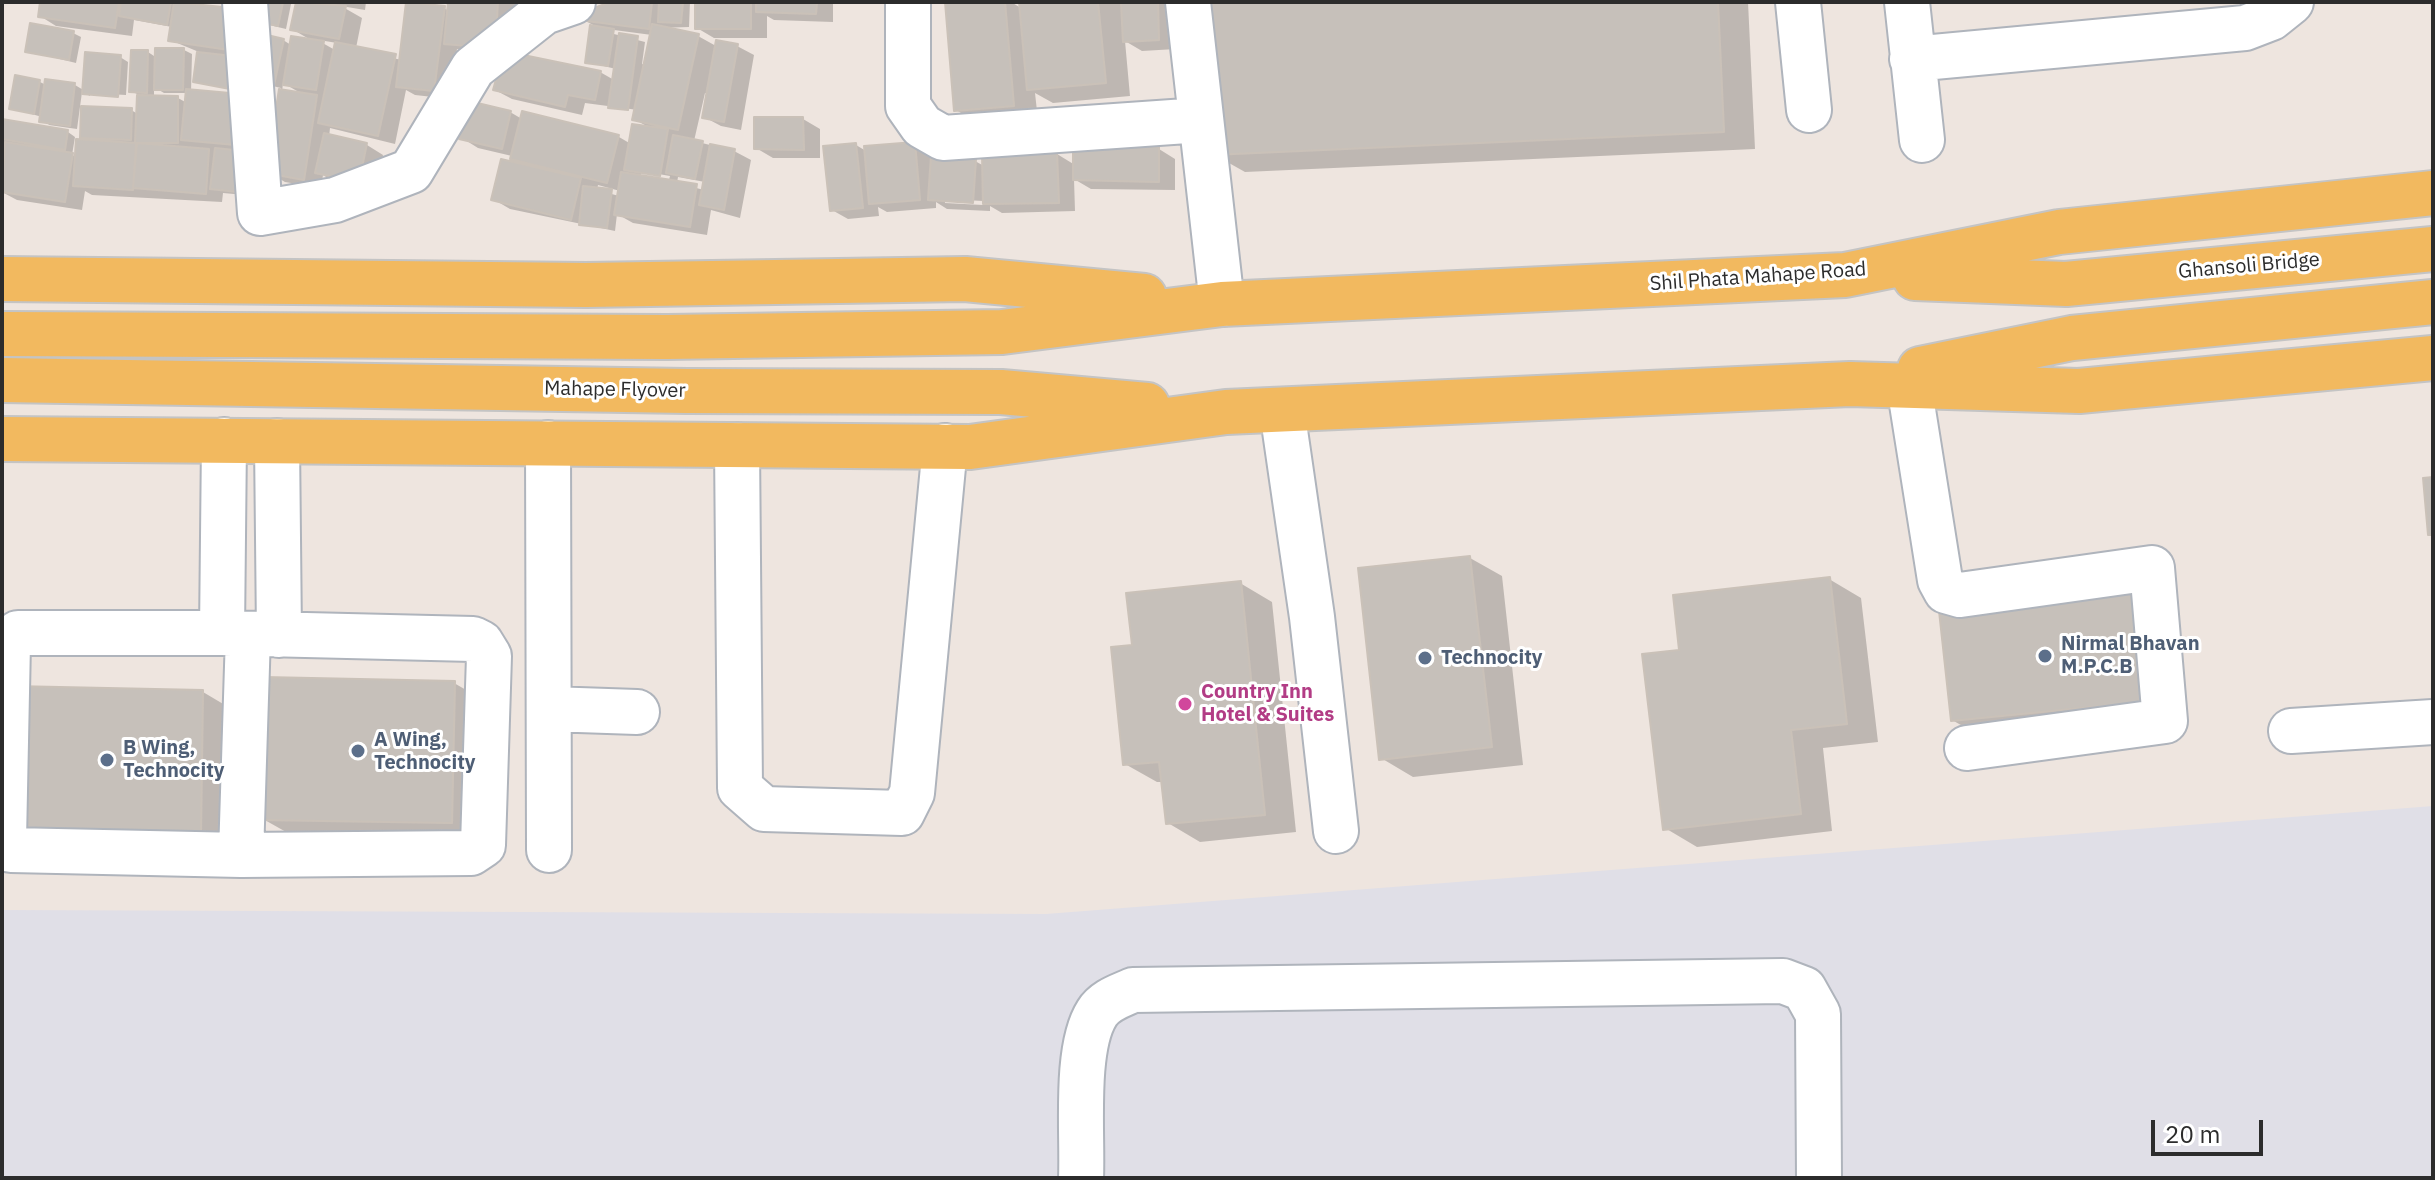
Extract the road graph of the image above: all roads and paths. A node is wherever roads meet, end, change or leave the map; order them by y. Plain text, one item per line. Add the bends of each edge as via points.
1 (245, 2) edge
2 (573, 2) edge
3 (908, 2) edge
4 (1188, 2) edge
5 (1798, 2) edge
6 (1907, 2) edge
7 (2291, 2) edge
8 (1912, 59) junction
9 (1809, 110) dead end
10 (1201, 120) junction
11 (1922, 140) dead end
12 (2433, 193) edge
13 (2433, 249) edge
14 (1845, 275) junction
15 (2, 279) edge
16 (2433, 302) edge
17 (1222, 304) junction
18 (2, 334) edge
19 (2433, 358) edge
20 (2, 380) edge
21 (1850, 384) junction
22 (1909, 385) junction
23 (1282, 410) junction
24 (1226, 412) junction
25 (2, 439) edge
26 (224, 440) junction
27 (277, 441) junction
28 (548, 443) junction
29 (737, 445) junction
30 (945, 446) junction
31 (250, 634) junction
32 (549, 709) junction
33 (637, 712) dead end
34 (2433, 722) edge
35 (2291, 731) dead end
36 (1967, 748) dead end
37 (1336, 831) dead end
38 (549, 850) dead end
39 (241, 855) junction
40 (1081, 1178) edge
41 (1819, 1178) edge

1 - 2 street via 260,213 335,200 411,171 473,68 544,12
3 - 10 street via 908,106 922,126 943,138
4 - 10 street
5 - 9 street
6 - 8 street
7 - 8 street via 2271,18 2245,28
8 - 11 street
10 - 17 street
12 - 14 main road, Shil Phata Mahape Road via 2059,232
13 - 14 main road, Ghansoli Bridge via 2066,284
14 - 17 main road, Shil Phata Mahape Road
15 - 17 main road via 571,285 965,279
16 - 21 main road via 2072,338
17 - 18 main road via 1002,332 621,337
19 - 22 main road via 2079,391
20 - 24 main road, Mahape Flyover via 1001,392
21 - 22 main road
21 - 23 main road
22 - 36 street via 1946,591 1960,595 2152,568 2165,721
23 - 24 main road
23 - 37 street
24 - 30 main road
25 - 26 main road
26 - 27 main road
26 - 31 street
27 - 28 main road
27 - 31 street
28 - 29 main road
28 - 32 street
29 - 30 main road
29 - 30 street via 740,788 764,809 902,813 912,793
31 - 39 street
31 - 39 street via 481,643 489,656 486,838 471,853
31 - 39 street via 12,635 8,643 4,840 11,850
32 - 33 street
32 - 38 street
34 - 35 street
40 - 41 street via 1089,1031 1097,1011 1133,990 1783,981 1804,989 1818,1014

